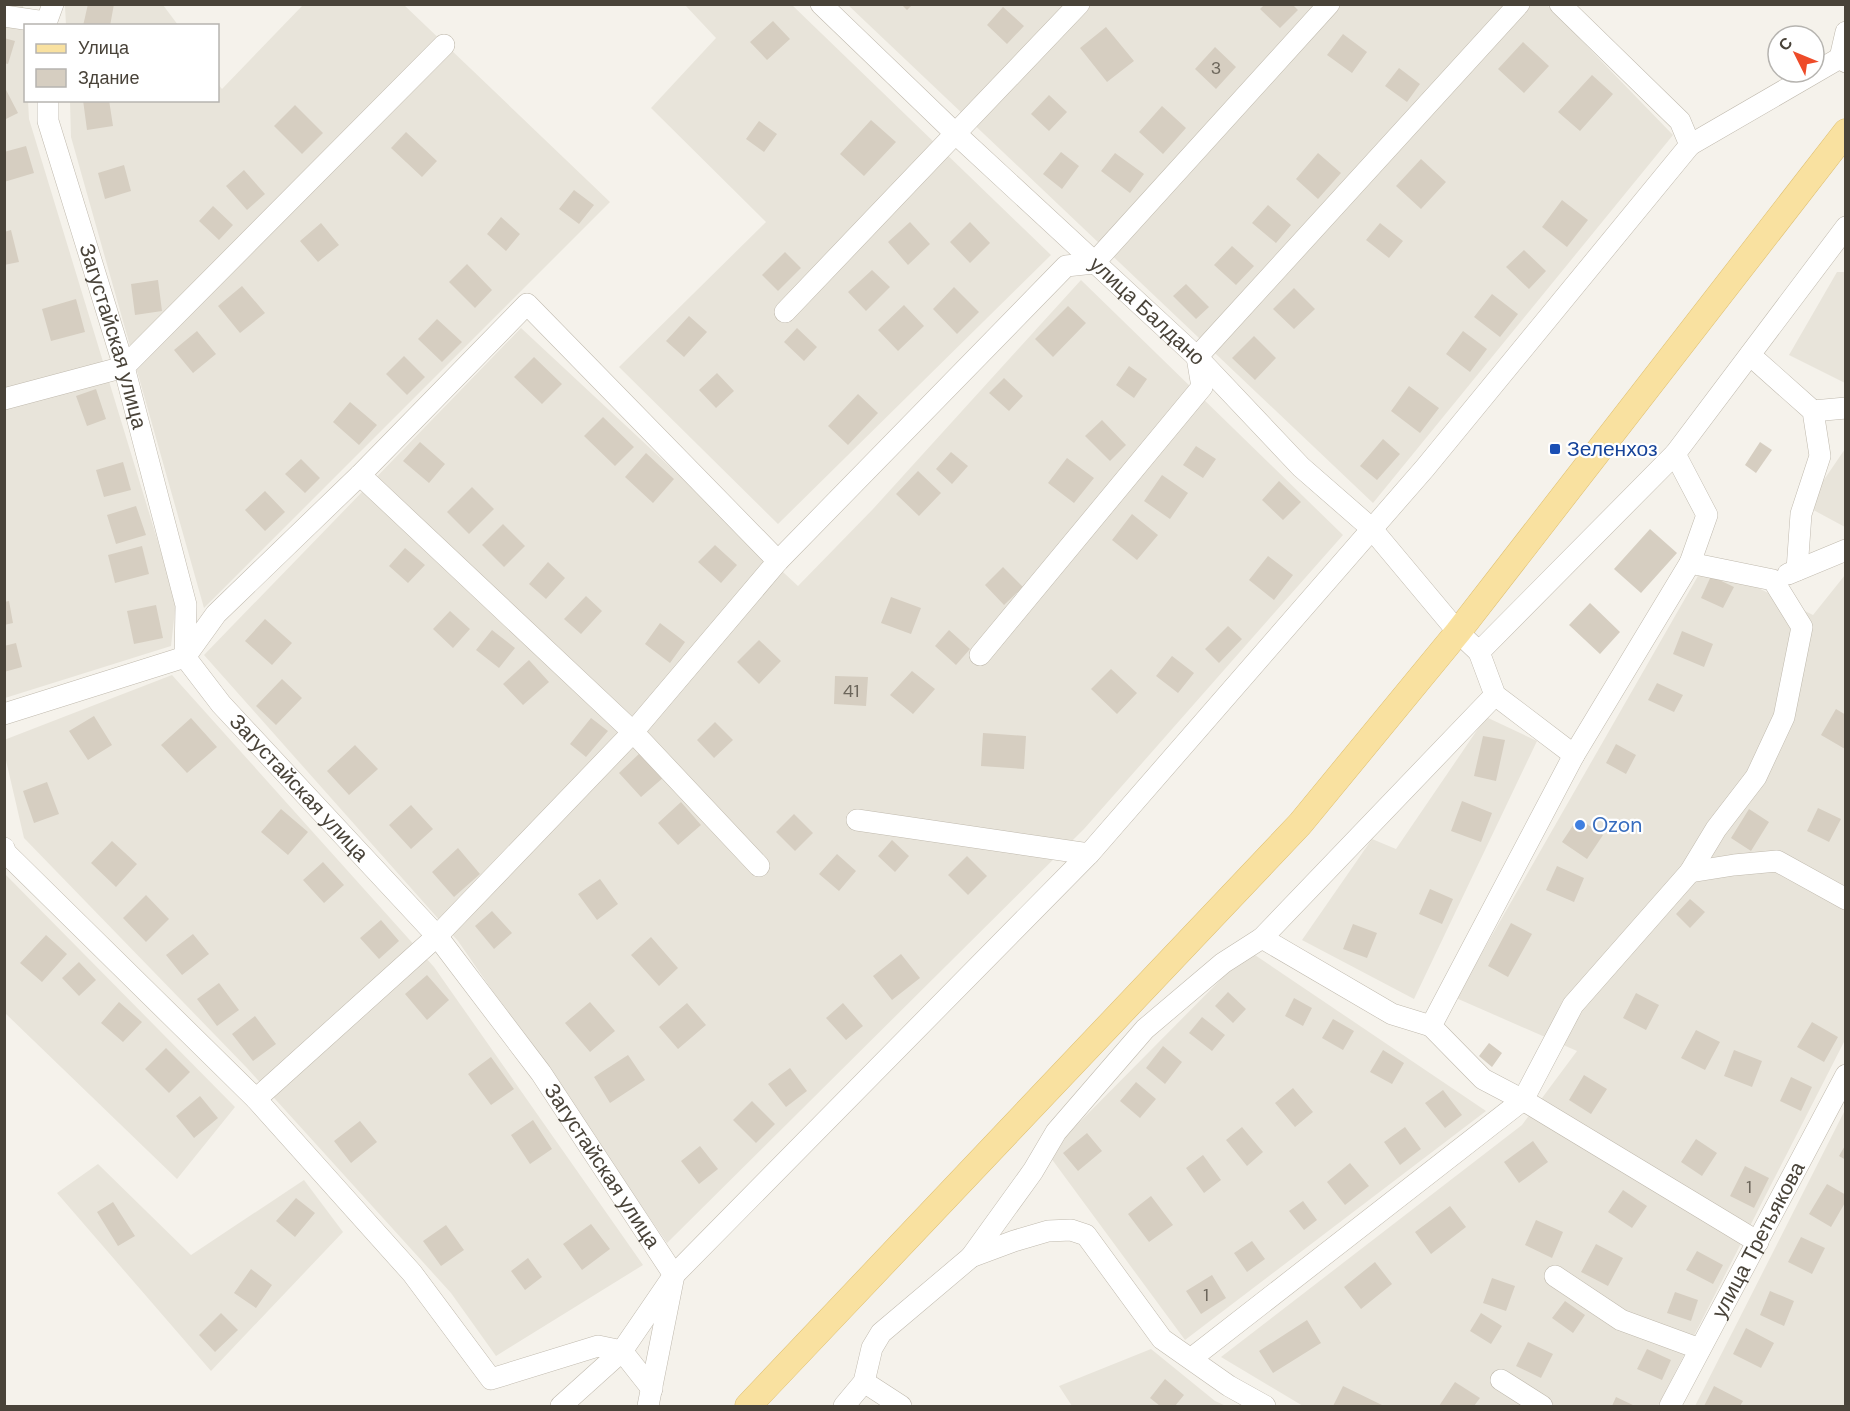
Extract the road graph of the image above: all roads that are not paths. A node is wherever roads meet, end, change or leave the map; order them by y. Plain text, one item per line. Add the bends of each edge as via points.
1 (821, 4) edge
2 (1079, 4) edge
3 (1329, 4) edge
4 (1518, 4) edge
5 (1560, 4) edge
6 (4, 16) edge
7 (48, 17) edge
8 (1845, 32) edge
9 (444, 45) dead end
10 (1843, 60) edge
11 (48, 102) edge
12 (1845, 132) edge
13 (956, 134) junction
14 (1690, 146) junction
15 (1845, 227) edge
16 (1094, 263) junction
17 (785, 312) dead end
18 (1750, 355) junction
19 (1197, 357) junction
20 (124, 367) junction
21 (4, 399) edge
22 (1845, 408) edge
23 (1813, 411) junction
24 (1675, 454) junction
25 (360, 475) junction
26 (1371, 528) junction
27 (1845, 550) edge
28 (778, 561) junction
29 (1690, 563) junction
30 (1797, 570) junction
31 (1773, 580) junction
32 (1458, 632) junction
33 (1479, 652) junction
34 (980, 655) dead end
35 (185, 657) junction
36 (1495, 695) junction
37 (4, 714) edge
38 (633, 732) junction
39 (1574, 755) junction
40 (857, 820) dead end
41 (5, 851) edge
42 (1089, 854) junction
43 (759, 866) dead end
44 (1690, 872) junction
45 (1845, 899) edge
46 (437, 936) junction
47 (1262, 938) junction
48 (1431, 1026) junction
49 (1845, 1075) edge
50 (256, 1099) junction
51 (1523, 1100) junction
52 (1758, 1242) junction
53 (971, 1257) junction
54 (674, 1275) junction
55 (1555, 1276) dead end
56 (1700, 1350) junction
57 (622, 1351) junction
58 (1192, 1358) junction
59 (1501, 1380) dead end
60 (864, 1382) junction
61 (650, 1398) edge
62 (561, 1407) edge
63 (748, 1407) edge
64 (844, 1407) edge
65 (901, 1407) edge
66 (1265, 1407) edge
67 (1542, 1407) edge
68 (1670, 1407) edge

1 - 13 street, улица Балдано
2 - 13 street
3 - 16 street
4 - 19 street
5 - 14 street via 1680,121
6 - 7 street
8 - 10 street
9 - 20 street
10 - 14 street
11 - 20 street, Загустайская улица via 48,121
12 - 32 main road
13 - 16 street, улица Балдано
13 - 17 street
14 - 26 street
15 - 18 street
16 - 19 street, улица Балдано
16 - 28 street via 1066,266
18 - 23 street
18 - 24 street
19 - 26 street, улица Балдано via 1301,467
19 - 34 street via 1202,387
20 - 21 street
20 - 35 street, Загустайская улица via 186,605
22 - 23 street
23 - 30 street via 1820,456 1801,513
24 - 29 street via 1707,515
24 - 33 street
25 - 28 street via 527,303
25 - 35 street via 216,614
25 - 38 street
26 - 32 street, улица Балдано
26 - 42 street
27 - 30 street
28 - 38 street
29 - 31 street
29 - 39 street
30 - 31 street
31 - 44 street via 1802,627 1784,717 1756,777 1716,829
32 - 33 street, улица Балдано
32 - 63 main road via 1300,824
33 - 36 street
35 - 37 street
35 - 46 street, Загустайская улица via 221,705
36 - 39 street
36 - 47 street
38 - 43 street
38 - 46 street
39 - 48 street
40 - 42 street
41 - 50 street
42 - 54 street
44 - 45 street via 1777,861
44 - 51 street via 1573,1005
46 - 50 street
46 - 54 street, Загустайская улица via 541,1073
47 - 48 street via 1392,1014
47 - 53 street via 1222,963 1145,1029 1056,1132
48 - 51 street via 1483,1079
49 - 52 street, улица Третьякова
50 - 57 street via 411,1273 491,1379 598,1346
51 - 52 street
51 - 58 street
52 - 56 street, улица Третьякова
53 - 58 street via 1048,1231 1071,1230 1086,1235 1162,1339
53 - 60 street via 881,1333 872,1348
54 - 57 street
54 - 61 street
55 - 56 street via 1622,1320
56 - 68 street, улица Третьякова
57 - 61 street
57 - 62 street
58 - 66 street
59 - 67 street
60 - 64 street
60 - 65 street

